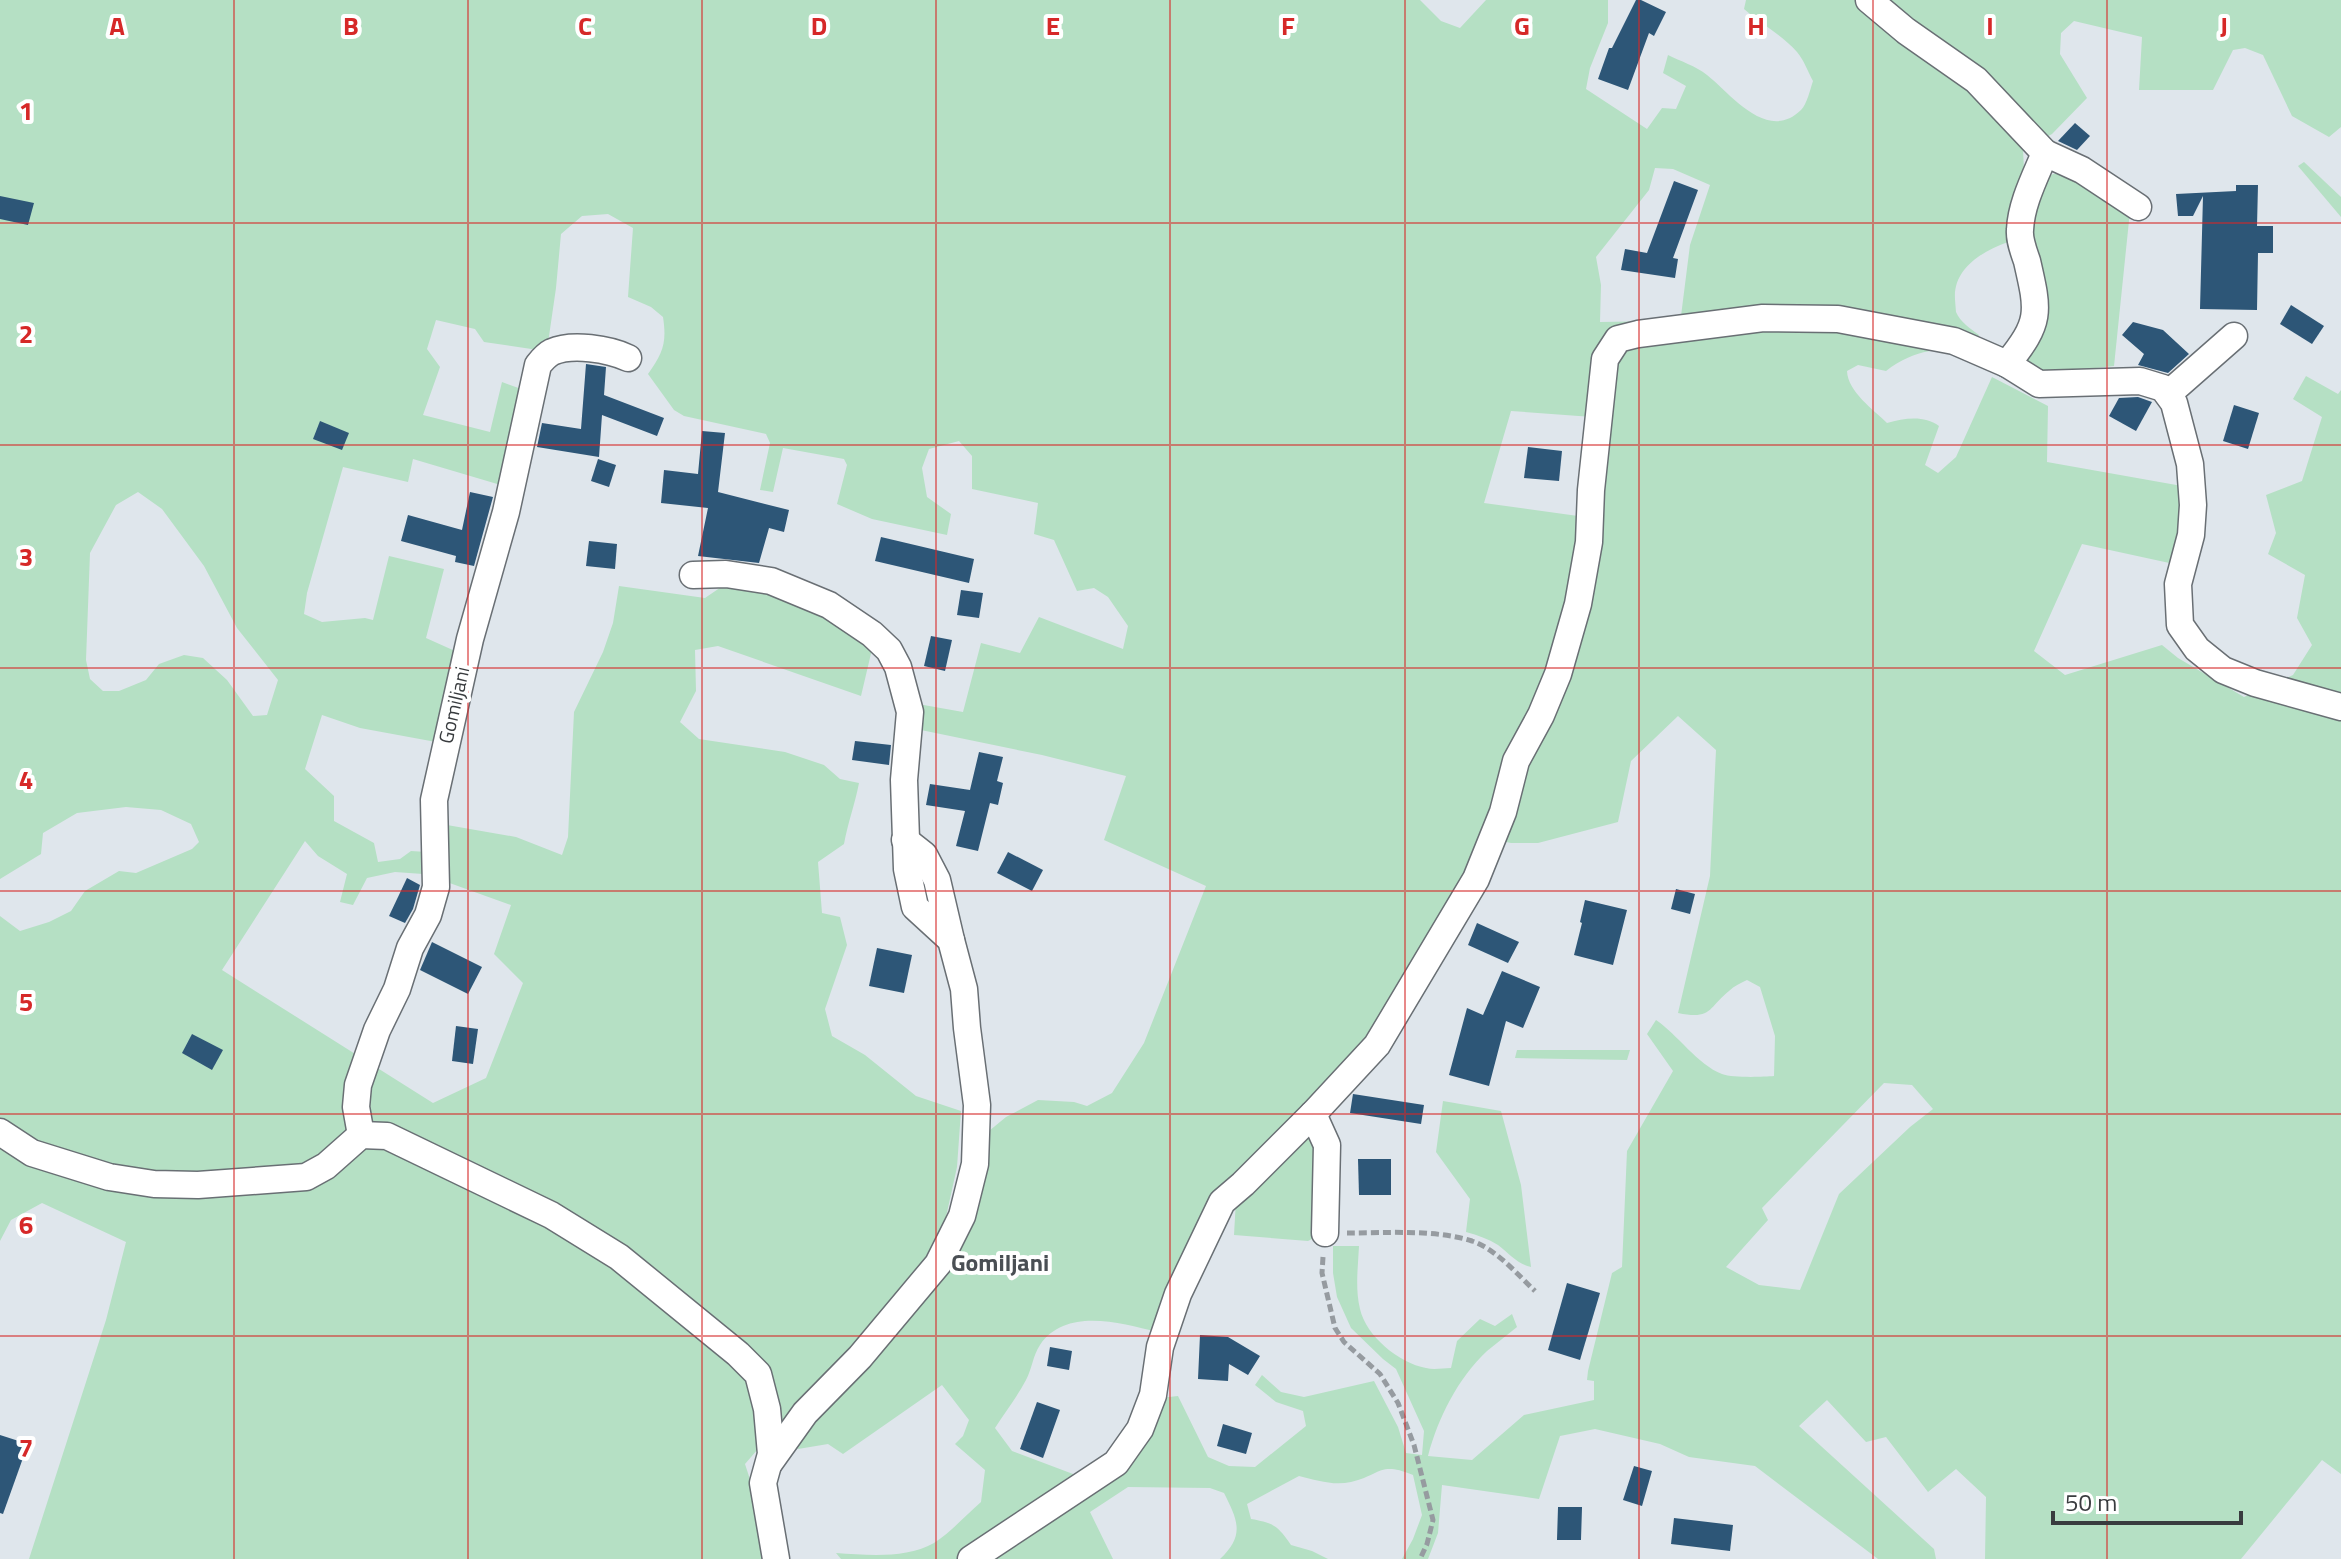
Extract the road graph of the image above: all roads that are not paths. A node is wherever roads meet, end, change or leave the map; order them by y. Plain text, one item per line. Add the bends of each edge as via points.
1 (1869, 0) edge
2 (2045, 153) junction
3 (2138, 207) dead end
4 (2234, 336) dead end
5 (628, 358) dead end
6 (2007, 364) junction
7 (2168, 394) junction
8 (693, 575) dead end
9 (2341, 707) edge
10 (1313, 1114) junction
11 (0, 1132) edge
12 (361, 1135) junction
13 (1325, 1233) road end
14 (770, 1462) junction
15 (776, 1559) edge
16 (971, 1559) edge

1 - 2 street via 1976,80
2 - 3 street
2 - 6 street via 2026,199 2020,232 2035,318
4 - 7 street
5 - 12 street, Gomiljani via 611,350 559,350 538,365 434,800 436,887 358,1085
6 - 7 street via 2039,384 2140,381
6 - 10 street via 1954,341 1838,319 1763,318 1618,339 1605,359 1589,542 1558,674 1516,761 1503,812 1476,879 1377,1045
7 - 9 street via 2190,464 2193,505 2178,584 2180,625 2197,649 2223,670
8 - 14 street via 771,581 829,605 889,650 910,712 904,780 907,869 915,907 951,940 964,989 977,1105 975,1164 962,1216 938,1264 805,1413
10 - 13 street via 1327,1145
10 - 16 street via 1222,1202 1178,1294 1140,1429 1116,1463
11 - 12 street via 32,1153 109,1177 198,1185 306,1177
12 - 14 street via 387,1136 551,1215 619,1257 758,1374 767,1409
14 - 15 street via 763,1483

